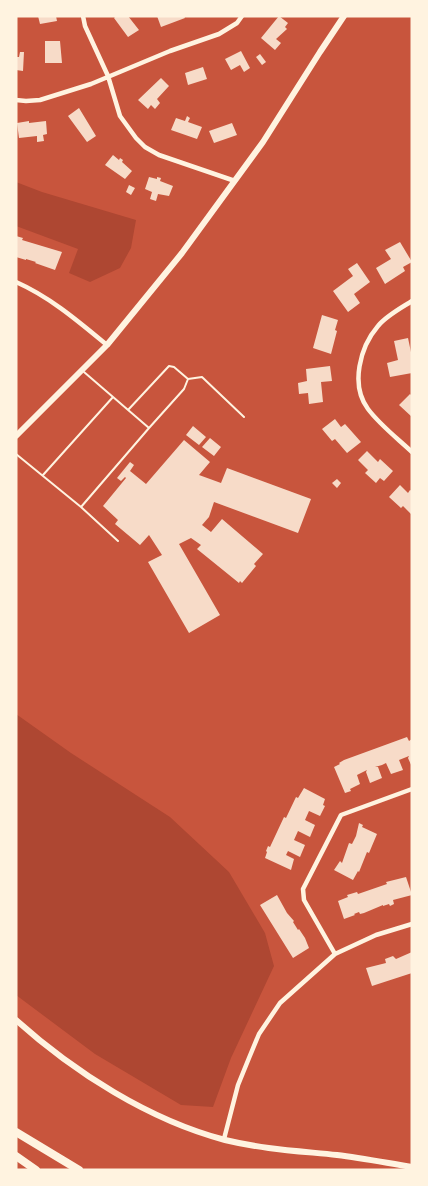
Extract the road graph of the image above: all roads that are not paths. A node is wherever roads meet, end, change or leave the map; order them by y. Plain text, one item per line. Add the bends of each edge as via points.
1 (83, 16) edge
2 (242, 16) edge
3 (344, 16) edge
4 (108, 76) junction
5 (16, 100) edge
6 (236, 181) junction
7 (16, 282) edge
8 (412, 301) edge
9 (107, 345) junction
10 (82, 370) junction
11 (188, 379) junction
12 (113, 397) junction
13 (128, 410) junction
14 (244, 418) dead end
15 (149, 428) junction
16 (16, 436) edge
17 (412, 452) edge
18 (16, 454) edge
19 (42, 475) junction
20 (81, 506) junction
21 (118, 541) dead end
22 (412, 789) edge
23 (412, 924) edge
24 (335, 954) junction
25 (16, 1020) edge
26 (16, 1132) edge
27 (224, 1139) junction
28 (16, 1156) edge
29 (387, 1166) edge
30 (412, 1167) edge
31 (36, 1170) edge
32 (79, 1170) edge

1 - 4 street
2 - 4 street via 237,24 219,34
3 - 6 main road
4 - 5 street via 40,100
4 - 6 street via 120,116 145,147 159,155
6 - 9 main road
7 - 9 street via 68,312
8 - 17 street via 379,324 369,337 358,374 366,407
9 - 10 main road
10 - 12 lane
10 - 16 main road
11 - 13 lane via 169,366
11 - 14 lane via 202,377
11 - 15 lane via 184,389
12 - 13 lane
12 - 19 lane
13 - 15 lane
15 - 20 lane
18 - 19 lane
19 - 20 lane
20 - 21 lane
22 - 24 street via 341,815 303,889 304,900
23 - 24 street via 376,935
24 - 27 street via 280,1002 259,1034 238,1085
25 - 27 main road via 118,1096 157,1115
26 - 32 highway
27 - 29 main road via 286,1151 339,1155
28 - 31 highway
29 - 30 main road

